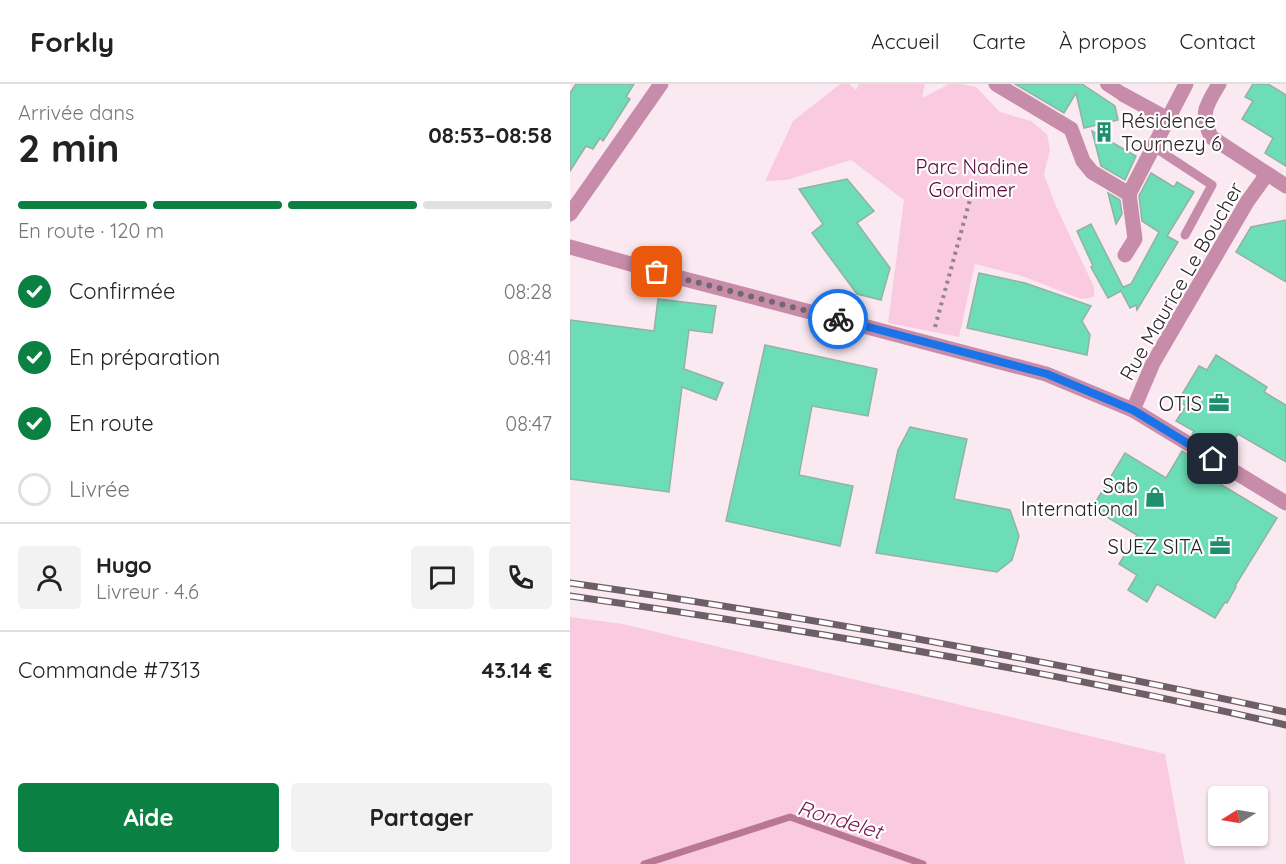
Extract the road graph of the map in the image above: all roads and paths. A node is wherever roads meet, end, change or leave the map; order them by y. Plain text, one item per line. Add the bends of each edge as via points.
1 (661, 84) edge
2 (996, 84) edge
3 (1107, 84) edge
4 (1186, 84) edge
5 (1219, 84) edge
6 (1125, 95) joint
7 (1168, 119) junction
8 (1154, 147) junction
9 (1267, 174) junction
10 (1286, 186) edge
11 (1129, 194) junction
12 (971, 196) dead end
13 (570, 214) edge
14 (1185, 235) dead end
15 (570, 247) edge
16 (1125, 255) dead end
17 (926, 342) junction
18 (1133, 410) junction
19 (1286, 503) edge

1 - 13 street
2 - 11 street via 1071,129 1083,161 1092,172
3 - 6 street
4 - 7 street
5 - 9 street via 1204,109 1211,136
6 - 7 street
7 - 8 street
8 - 11 street
8 - 14 lane via 1212,185
9 - 10 street
9 - 18 street, Rue Maurice Le Boucher via 1153,363
11 - 16 street via 1135,238
12 - 17 path via 933,333
15 - 17 street
17 - 18 street via 1047,374
18 - 19 street, Rue Maurice Le Boucher

